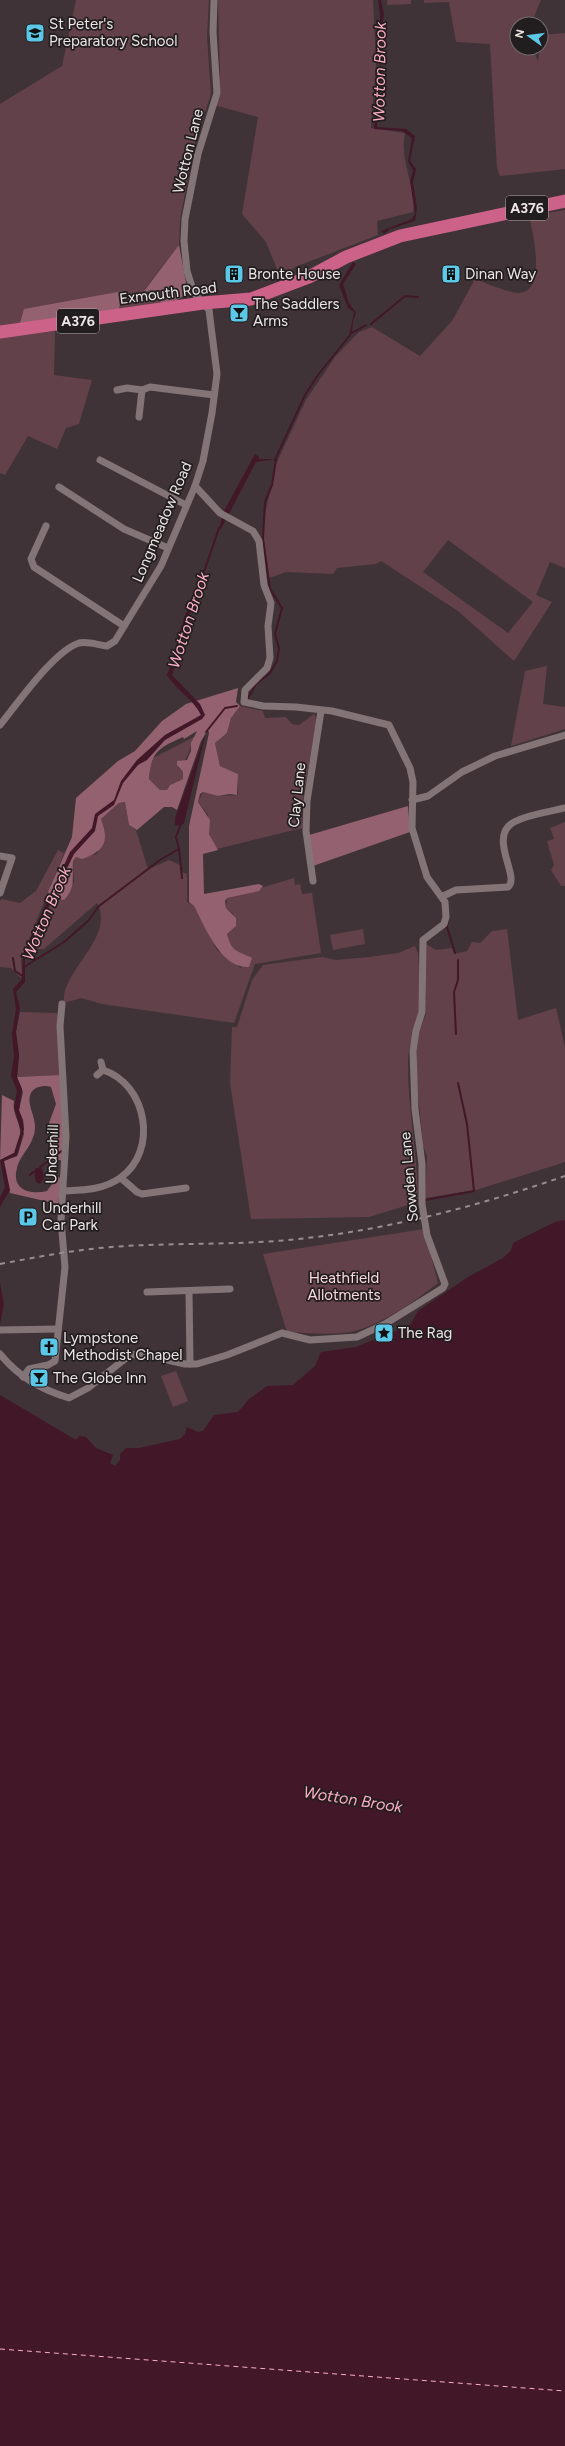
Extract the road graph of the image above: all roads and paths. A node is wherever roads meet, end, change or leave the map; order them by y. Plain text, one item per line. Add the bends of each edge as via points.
1 (214, 0) edge
2 (565, 201) edge
3 (203, 304) junction
4 (0, 332) edge
5 (117, 390) dead end
6 (142, 390) junction
7 (214, 395) junction
8 (139, 417) dead end
9 (100, 460) dead end
10 (195, 486) junction
11 (59, 487) dead end
12 (186, 505) junction
13 (46, 526) dead end
14 (168, 548) junction
15 (124, 626) junction
16 (321, 711) junction
17 (0, 725) edge
18 (565, 735) edge
19 (412, 800) junction
20 (565, 808) edge
21 (0, 856) edge
22 (313, 881) dead end
23 (0, 893) edge
24 (443, 896) junction
25 (62, 1004) dead end
26 (101, 1062) dead end
27 (103, 1070) junction
28 (97, 1075) dead end
29 (121, 1178) junction
30 (186, 1188) dead end
31 (64, 1191) junction
32 (230, 1290) dead end
33 (189, 1291) junction
34 (147, 1292) dead end
35 (58, 1329) junction
36 (0, 1330) edge
37 (0, 1354) edge
38 (190, 1364) junction
39 (22, 1377) junction

1 - 3 street, Wotton Lane via 213,32 217,93 194,169 184,241 187,272 194,293
2 - 3 highway, Exmouth Road / A376 via 400,236 346,257 282,288 250,299
3 - 4 highway, Exmouth Road / A376
3 - 7 street, Longmeadow Road via 209,310 215,348
5 - 6 street
6 - 7 street via 150,387
6 - 8 street
7 - 10 street, Longmeadow Road via 203,461
9 - 12 street
10 - 12 street, Longmeadow Road
10 - 16 street via 220,512 249,528 256,536 264,585 271,603 268,626 269,664 248,684 243,700 251,705
11 - 14 street via 124,529
12 - 14 street, Longmeadow Road
13 - 15 street via 30,559 34,567
14 - 15 street, Longmeadow Road via 151,584
15 - 17 street, Longmeadow Road via 115,641 107,646 81,642 68,649 37,679
16 - 19 street via 332,711 390,725 410,768 413,782
16 - 22 street, Clay Lane via 307,801 306,831
18 - 19 street via 495,756 462,772 432,794
19 - 24 street via 412,828 419,856 427,877
20 - 24 street via 514,822 507,829 503,847 511,879 508,888 456,890
21 - 23 street via 12,858
24 - 38 street, Sowden Lane via 446,921 423,940 422,1012 413,1051 415,1109 422,1164 422,1204 429,1240 445,1284 443,1288 391,1321 357,1337 310,1340 282,1333 228,1355
25 - 31 street, Underhill via 60,1026 66,1136
26 - 27 street
27 - 28 street
27 - 29 street via 110,1072 131,1091 142,1116 144,1134 140,1148 133,1163
29 - 30 street via 137,1192 148,1194 168,1196
29 - 31 street via 88,1190
31 - 35 street, Underhill via 61,1220 65,1267
32 - 33 street
33 - 34 street
33 - 38 street
35 - 36 street
35 - 39 street, Underhill via 55,1361 48,1366 29,1369
37 - 39 street
38 - 39 street, Sowden Lane via 141,1354 130,1355 88,1388 69,1398

